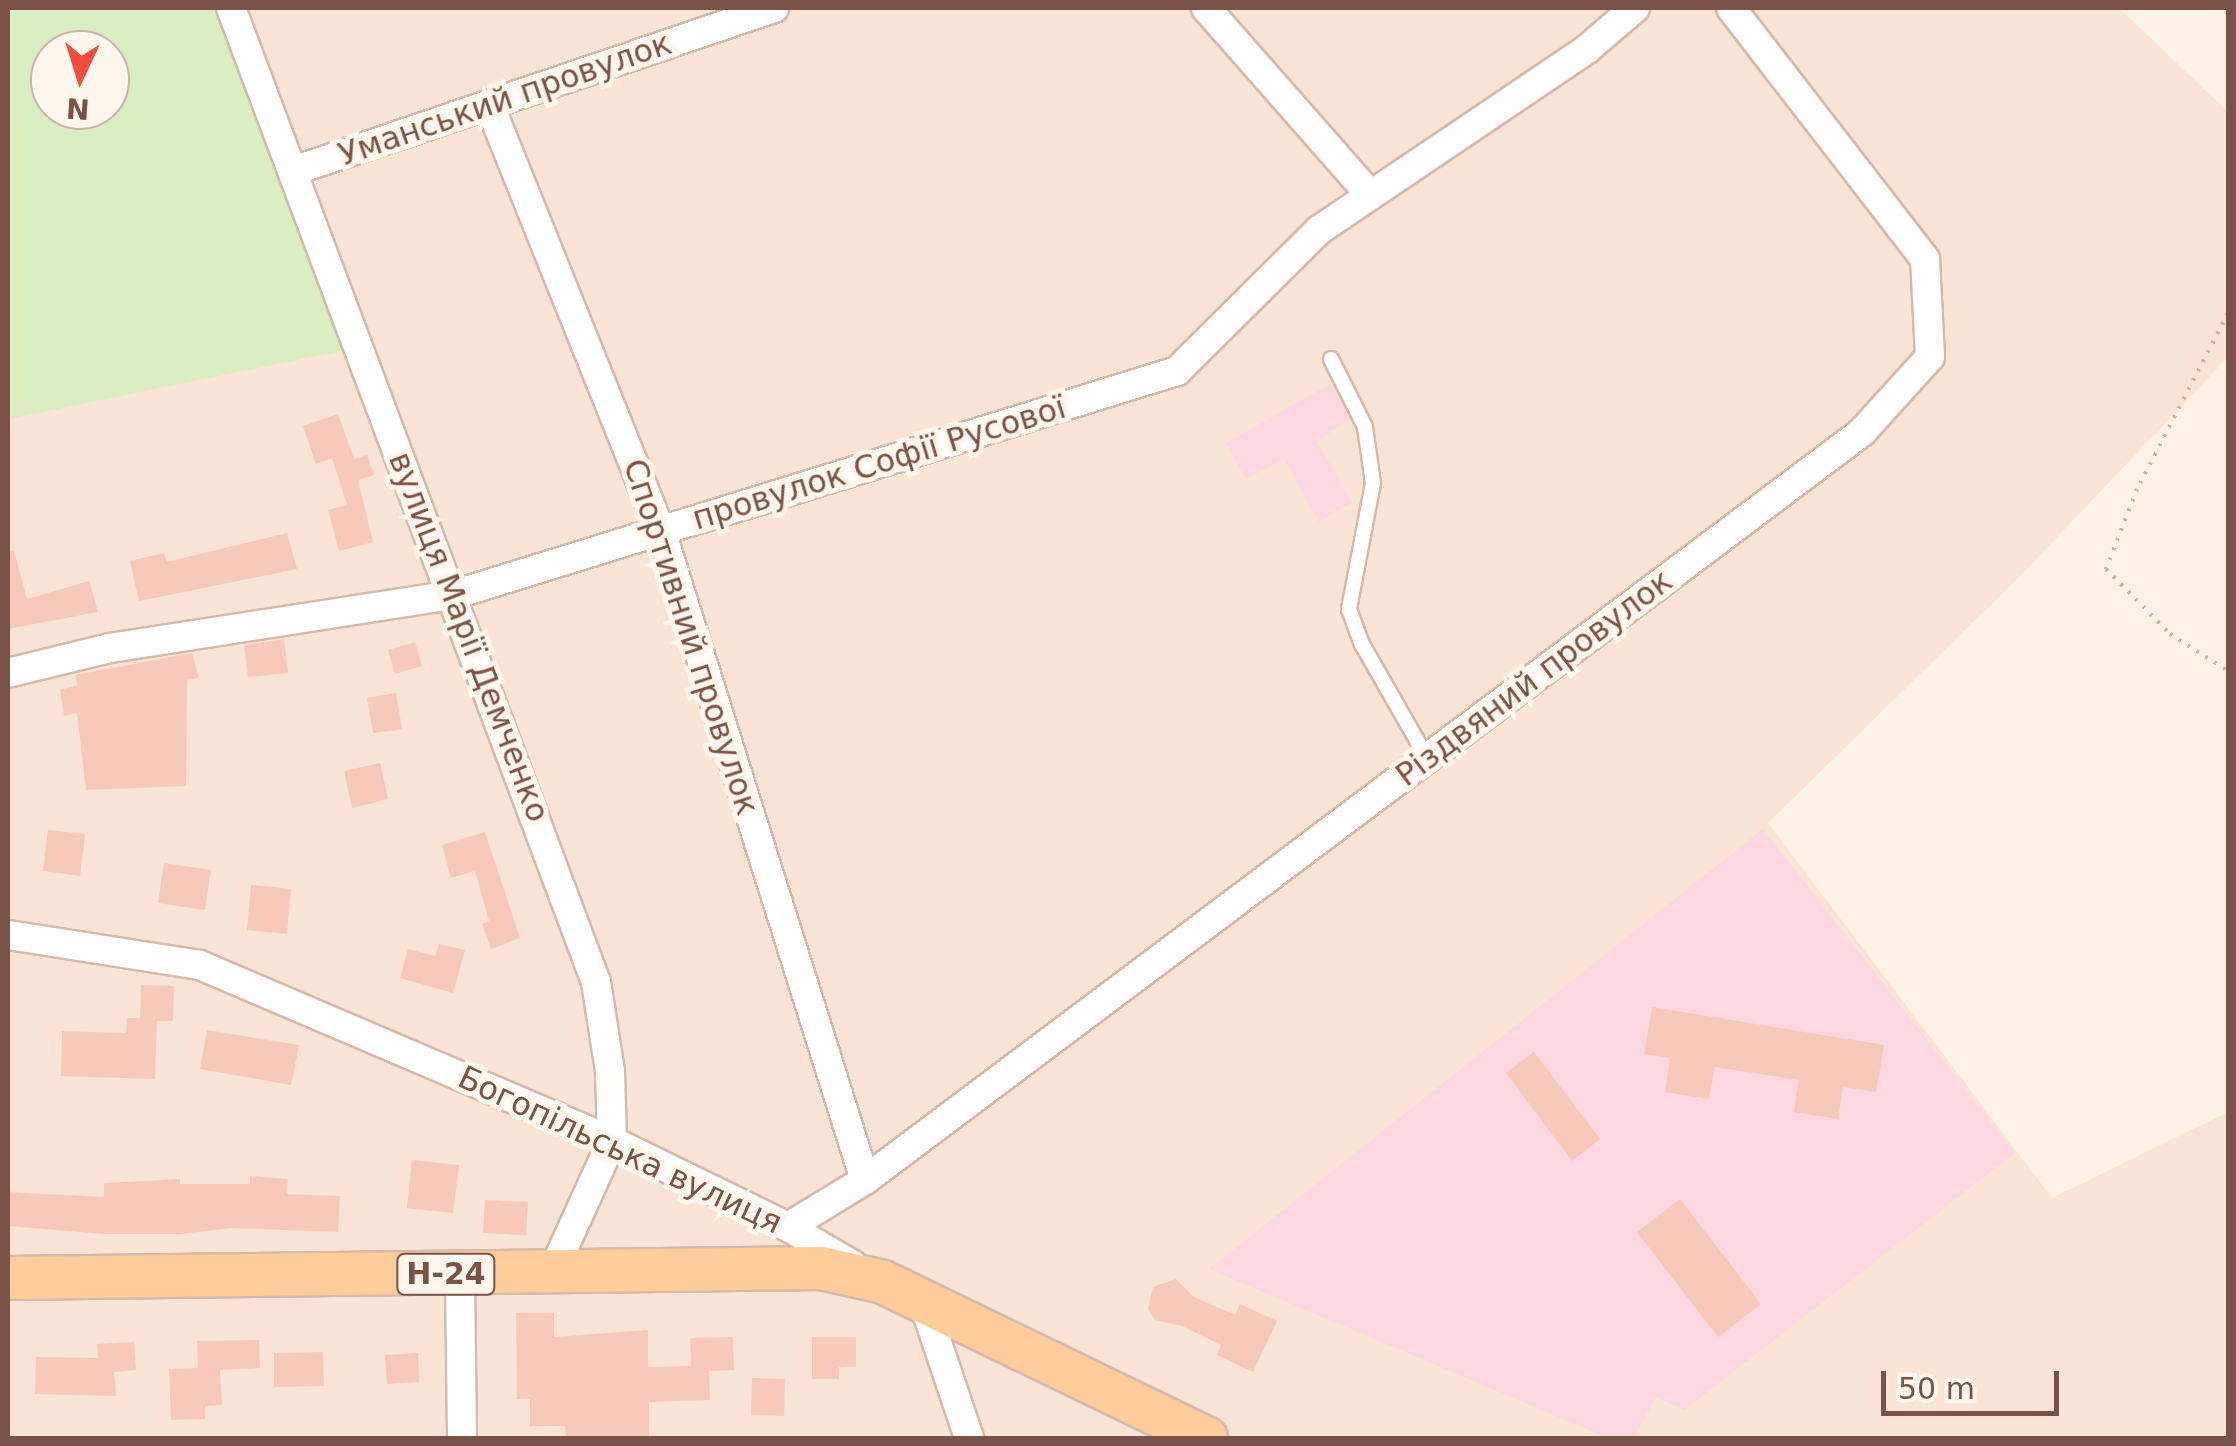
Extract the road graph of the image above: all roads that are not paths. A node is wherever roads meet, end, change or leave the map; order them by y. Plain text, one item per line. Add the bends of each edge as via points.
1 (231, 8) edge
2 (774, 8) edge
3 (1206, 8) edge
4 (1635, 8) edge
5 (1731, 8) edge
6 (489, 104) junction
7 (293, 171) junction
8 (1370, 196) junction
9 (1331, 359) dead end
10 (661, 531) junction
11 (453, 595) junction
12 (8, 673) edge
13 (1427, 758) junction
14 (8, 935) edge
15 (612, 1141) junction
16 (865, 1180) junction
17 (788, 1227) junction
18 (552, 1273) junction
19 (460, 1274) junction
20 (8, 1278) edge
21 (883, 1282) junction
22 (924, 1304) junction
23 (462, 1438) edge
24 (969, 1438) edge
25 (1206, 1438) edge

1 - 7 street, вулиця Марії Демченко
2 - 6 street, Уманський провулок
3 - 8 street
4 - 8 street, провулок Софії Русової
5 - 13 street, Різдвяний провулок via 1926,259 1930,357 1862,432
6 - 7 street, Уманський провулок
6 - 10 street, Спортивний провулок
7 - 11 street, вулиця Марії Демченко
8 - 10 street, провулок Софії Русової via 1319,230 1178,371
9 - 13 lane via 1365,427 1373,483 1349,608 1362,644
10 - 11 street, провулок Софії Русової
10 - 16 street, Спортивний провулок
11 - 12 street, провулок Софії Русової via 110,648
11 - 15 street, вулиця Марії Демченко via 596,982 610,1071
13 - 16 street, Різдвяний провулок
14 - 15 street, Богопільська вулиця via 200,965
15 - 17 street, Богопільська вулиця
15 - 18 street, вулиця Марії Демченко
16 - 17 street, Різдвяний провулок
17 - 21 street, Богопільська вулиця
18 - 19 main road, Н-24
18 - 21 main road, Н-24 via 804,1268
19 - 20 main road, Н-24
19 - 23 street
21 - 22 main road, Богопільська вулиця / Н-24
22 - 24 street
22 - 25 main road, Богопільська вулиця / Н-24

